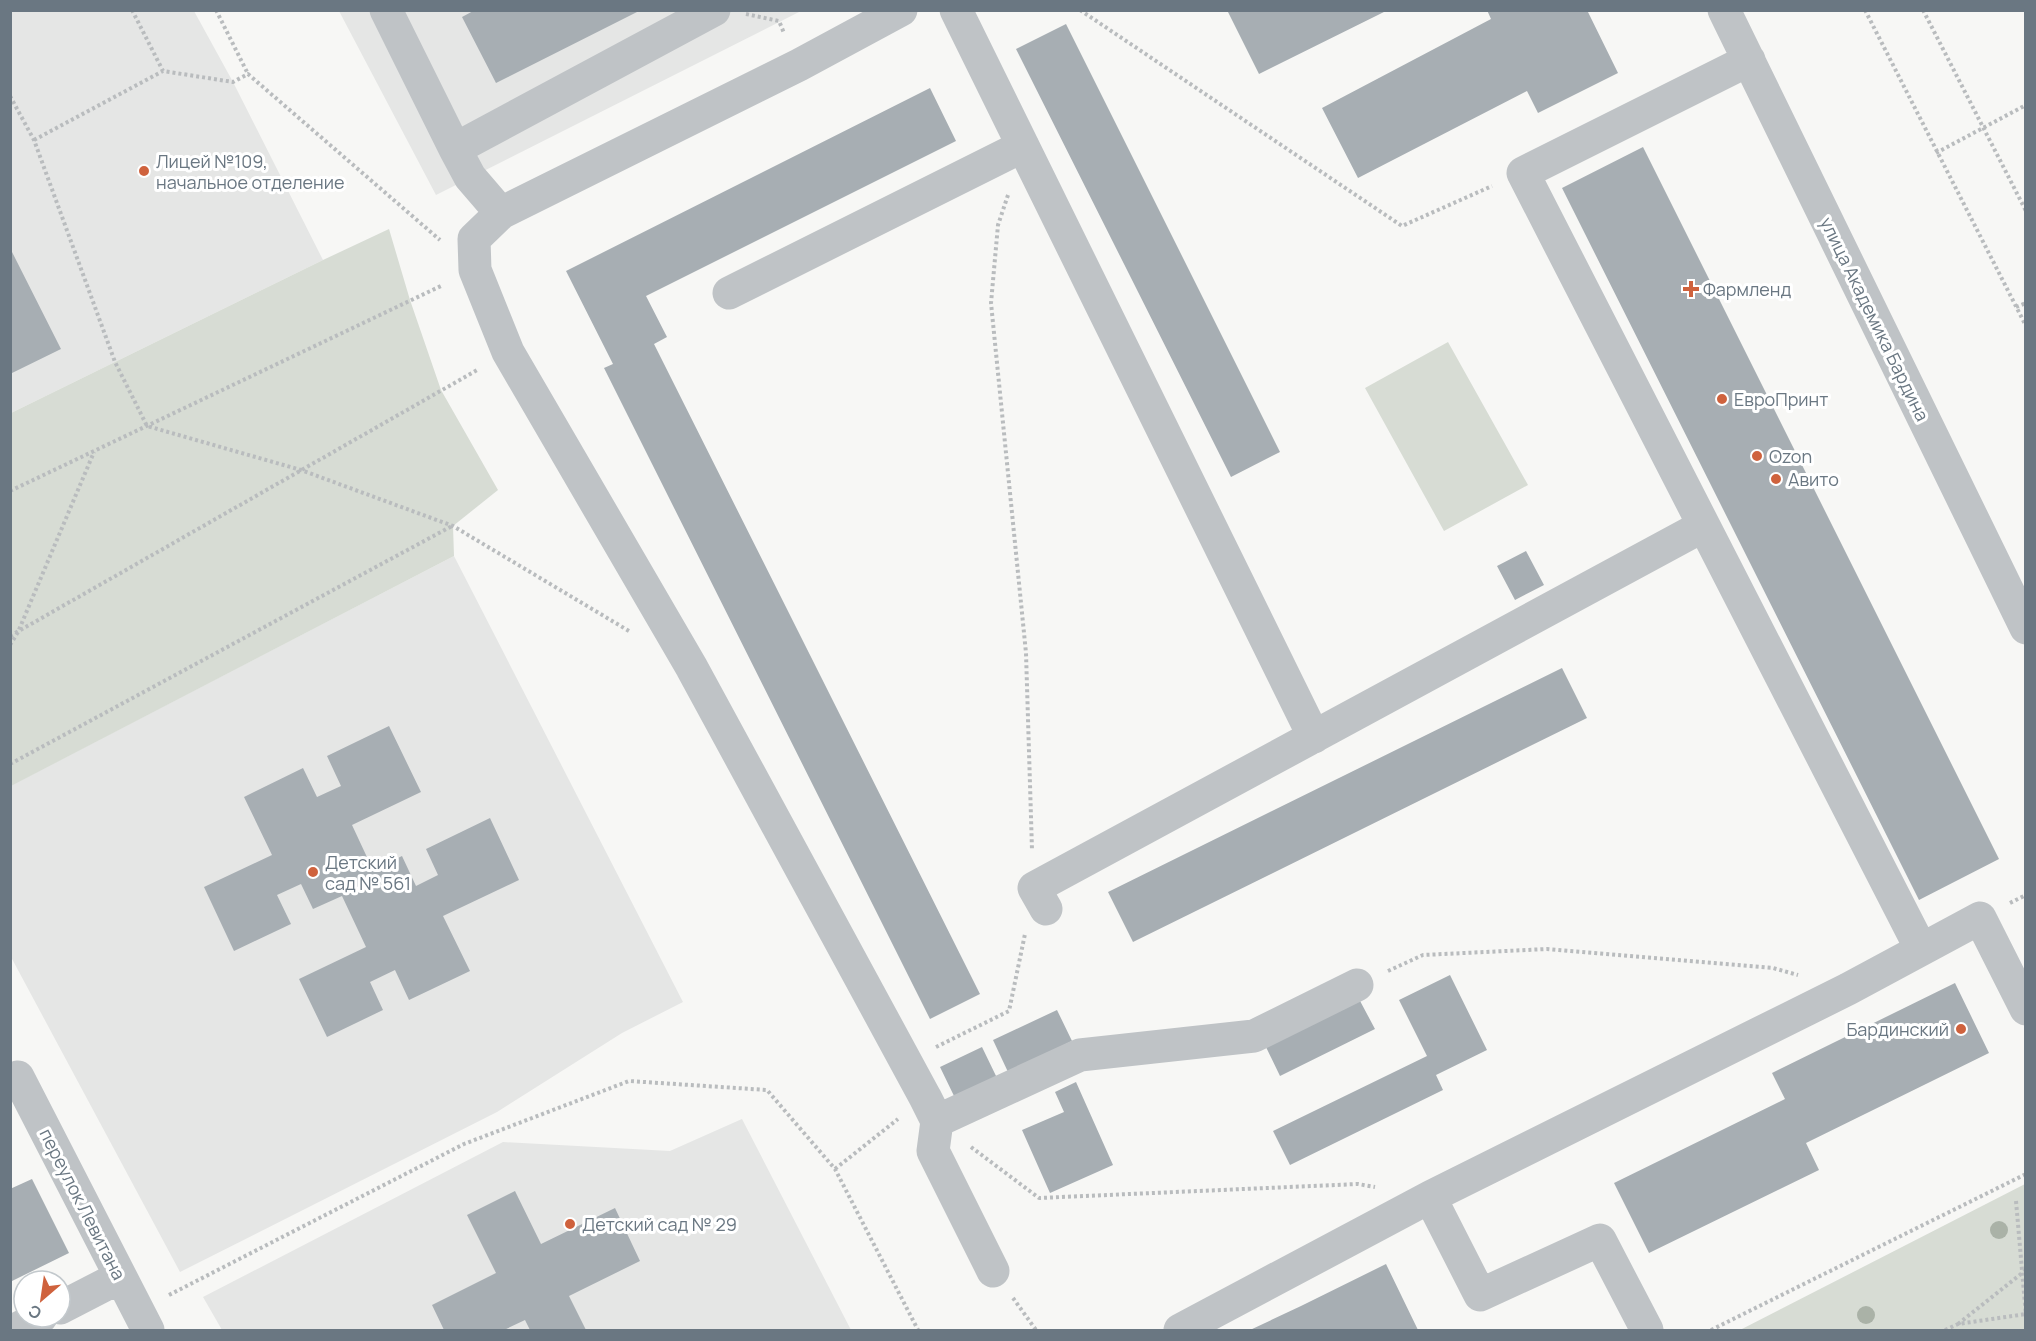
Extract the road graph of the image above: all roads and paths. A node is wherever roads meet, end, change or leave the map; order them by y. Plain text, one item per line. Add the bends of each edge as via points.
1 (132, 10) edge
2 (216, 10) edge
3 (386, 10) edge
4 (714, 10) edge
5 (901, 10) edge
6 (956, 10) edge
7 (1080, 10) edge
8 (1724, 10) edge
9 (1865, 10) edge
10 (1923, 10) edge
11 (1749, 60) junction
12 (163, 71) junction
13 (248, 74) junction
14 (10, 96) edge
15 (2025, 105) edge
16 (1982, 128) junction
17 (34, 140) junction
18 (1023, 146) junction
19 (455, 149) junction
20 (1936, 153) junction
21 (1523, 172) junction
22 (2025, 211) edge
23 (501, 213) junction
24 (474, 254) junction
25 (729, 293) dead end
26 (2025, 303) edge
27 (2016, 307) junction
28 (2025, 326) edge
29 (508, 352) junction
30 (147, 426) junction
31 (94, 451) junction
32 (301, 470) junction
33 (10, 491) edge
34 (453, 526) junction
35 (1703, 526) junction
36 (2025, 627) edge
37 (18, 632) junction
38 (632, 632) dead end
39 (10, 636) edge
40 (10, 645) edge
41 (1314, 737) junction
42 (10, 764) edge
43 (1040, 899) junction
44 (1921, 950) junction
45 (1357, 985) joint
46 (1848, 989) junction
47 (2025, 1009) edge
48 (18, 1077) dead end
49 (931, 1109) junction
50 (835, 1169) junction
51 (2025, 1174) edge
52 (1378, 1188) dead end
53 (1430, 1197) junction
54 (2016, 1201) dead end
55 (993, 1271) dead end
56 (2023, 1271) edge
57 (120, 1278) junction
58 (72, 1302) edge
59 (2025, 1314) edge
60 (143, 1321) edge
61 (1958, 1324) junction
62 (918, 1330) edge
63 (1180, 1330) edge
64 (1647, 1330) edge
65 (1711, 1330) edge
66 (1945, 1330) edge

1 - 12 path
2 - 13 path
3 - 19 street
4 - 19 street
5 - 23 street
6 - 18 street
7 - 21 path via 1402,225
8 - 11 street, улица Академика Бардина
9 - 20 path
10 - 16 path
11 - 21 street
11 - 36 street, улица Академика Бардина
12 - 13 path via 232,82
12 - 17 path
13 - 24 path
14 - 17 path
15 - 16 path
16 - 20 path
16 - 22 path
17 - 30 path via 115,362
18 - 25 street
18 - 41 street
18 - 43 path via 998,225 992,303 1026,653
19 - 23 street via 470,177
20 - 27 path
21 - 35 street
23 - 24 street
24 - 29 street
24 - 30 path
26 - 27 path
27 - 28 path
29 - 32 path
29 - 49 street via 692,668
30 - 31 path
30 - 32 path
31 - 33 path
31 - 37 path
32 - 34 path
32 - 37 path
34 - 38 path
34 - 42 path
35 - 41 street
35 - 44 street
37 - 39 path
37 - 40 path
41 - 43 street
43 - 49 path via 1009,1011 931,1050
44 - 46 street
44 - 47 street via 1980,918
45 - 46 path via 1423,955 1547,950 1773,968
45 - 49 street via 1254,1036 1080,1055
46 - 53 street
48 - 57 street, переулок Левитана
49 - 50 path
49 - 52 path via 1039,1198 1358,1184
49 - 55 street via 933,1151
50 - 60 path via 767,1090 629,1081 464,1144
50 - 62 path
51 - 65 path
53 - 63 street
53 - 64 street via 1480,1295 1600,1240
54 - 56 path
56 - 59 path
56 - 61 path
57 - 58 street
57 - 60 street, переулок Левитана
59 - 61 path
61 - 66 path

